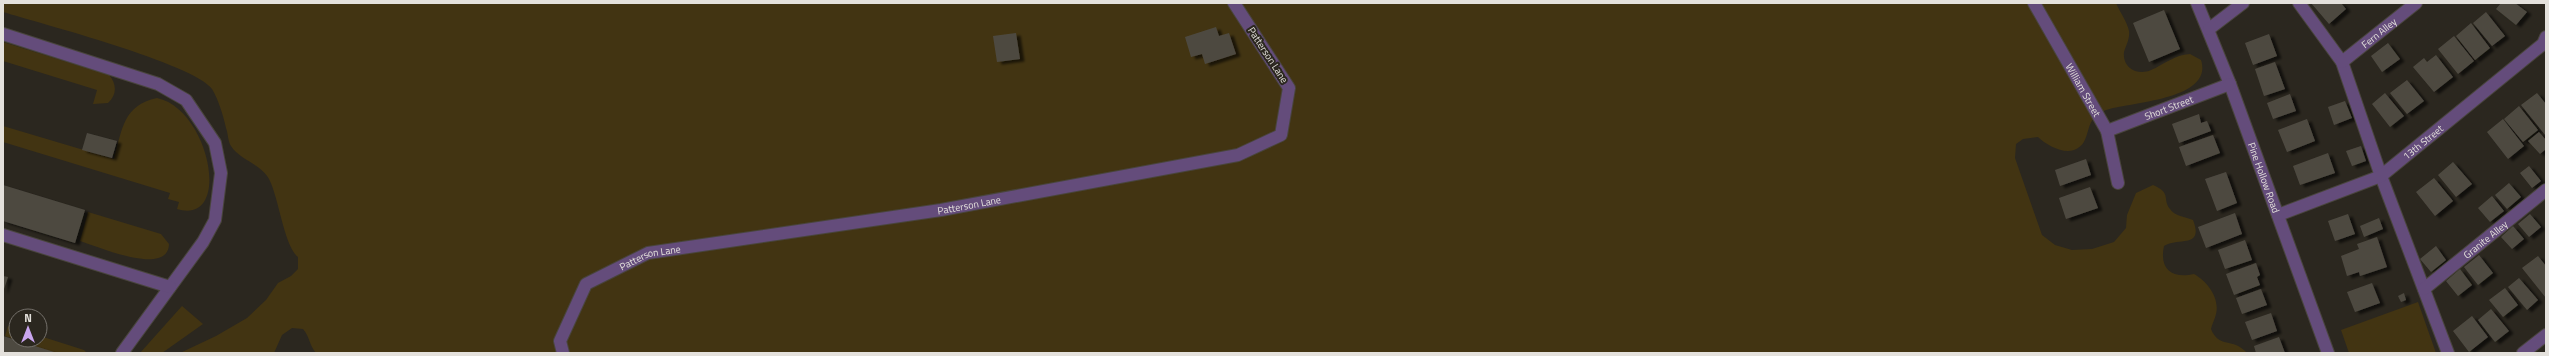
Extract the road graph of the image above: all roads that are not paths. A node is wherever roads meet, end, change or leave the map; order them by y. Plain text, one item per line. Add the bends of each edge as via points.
1 (1234, 3) edge
2 (2034, 3) edge
3 (2197, 3) edge
4 (2243, 3) edge
5 (2299, 3) edge
6 (2416, 3) edge
7 (2209, 29) junction
8 (3, 34) edge
9 (2546, 37) edge
10 (2342, 62) junction
11 (2230, 84) junction
12 (2107, 131) junction
13 (2381, 176) junction
14 (2118, 183) dead end
15 (2546, 190) edge
16 (2278, 215) junction
17 (3, 235) edge
18 (170, 287) junction
19 (2424, 289) junction
20 (2546, 335) edge
21 (122, 353) edge
22 (562, 353) edge
23 (2328, 353) edge
24 (2448, 353) edge
25 (2524, 353) edge

1 - 22 street, Patterson Lane via 1289,88 1281,135 1238,155 941,210 648,253 586,284 560,341
2 - 12 street, William Street
3 - 7 street, Pine Hollow Road
4 - 7 street
5 - 10 street
6 - 10 street, Fern Alley
7 - 11 street, Pine Hollow Road
8 - 18 street via 158,84 186,100 200,118 215,144 221,173 220,197 215,220 203,242
9 - 13 street, 13th Street via 2543,44
10 - 13 street
11 - 12 street, Short Street
11 - 16 street, Pine Hollow Road
12 - 14 street, William Street
13 - 16 street, 13th Street
13 - 19 street
15 - 19 street, Granite Alley
16 - 23 street, Pine Hollow Road
17 - 18 street
18 - 21 street
19 - 24 street
20 - 25 street

